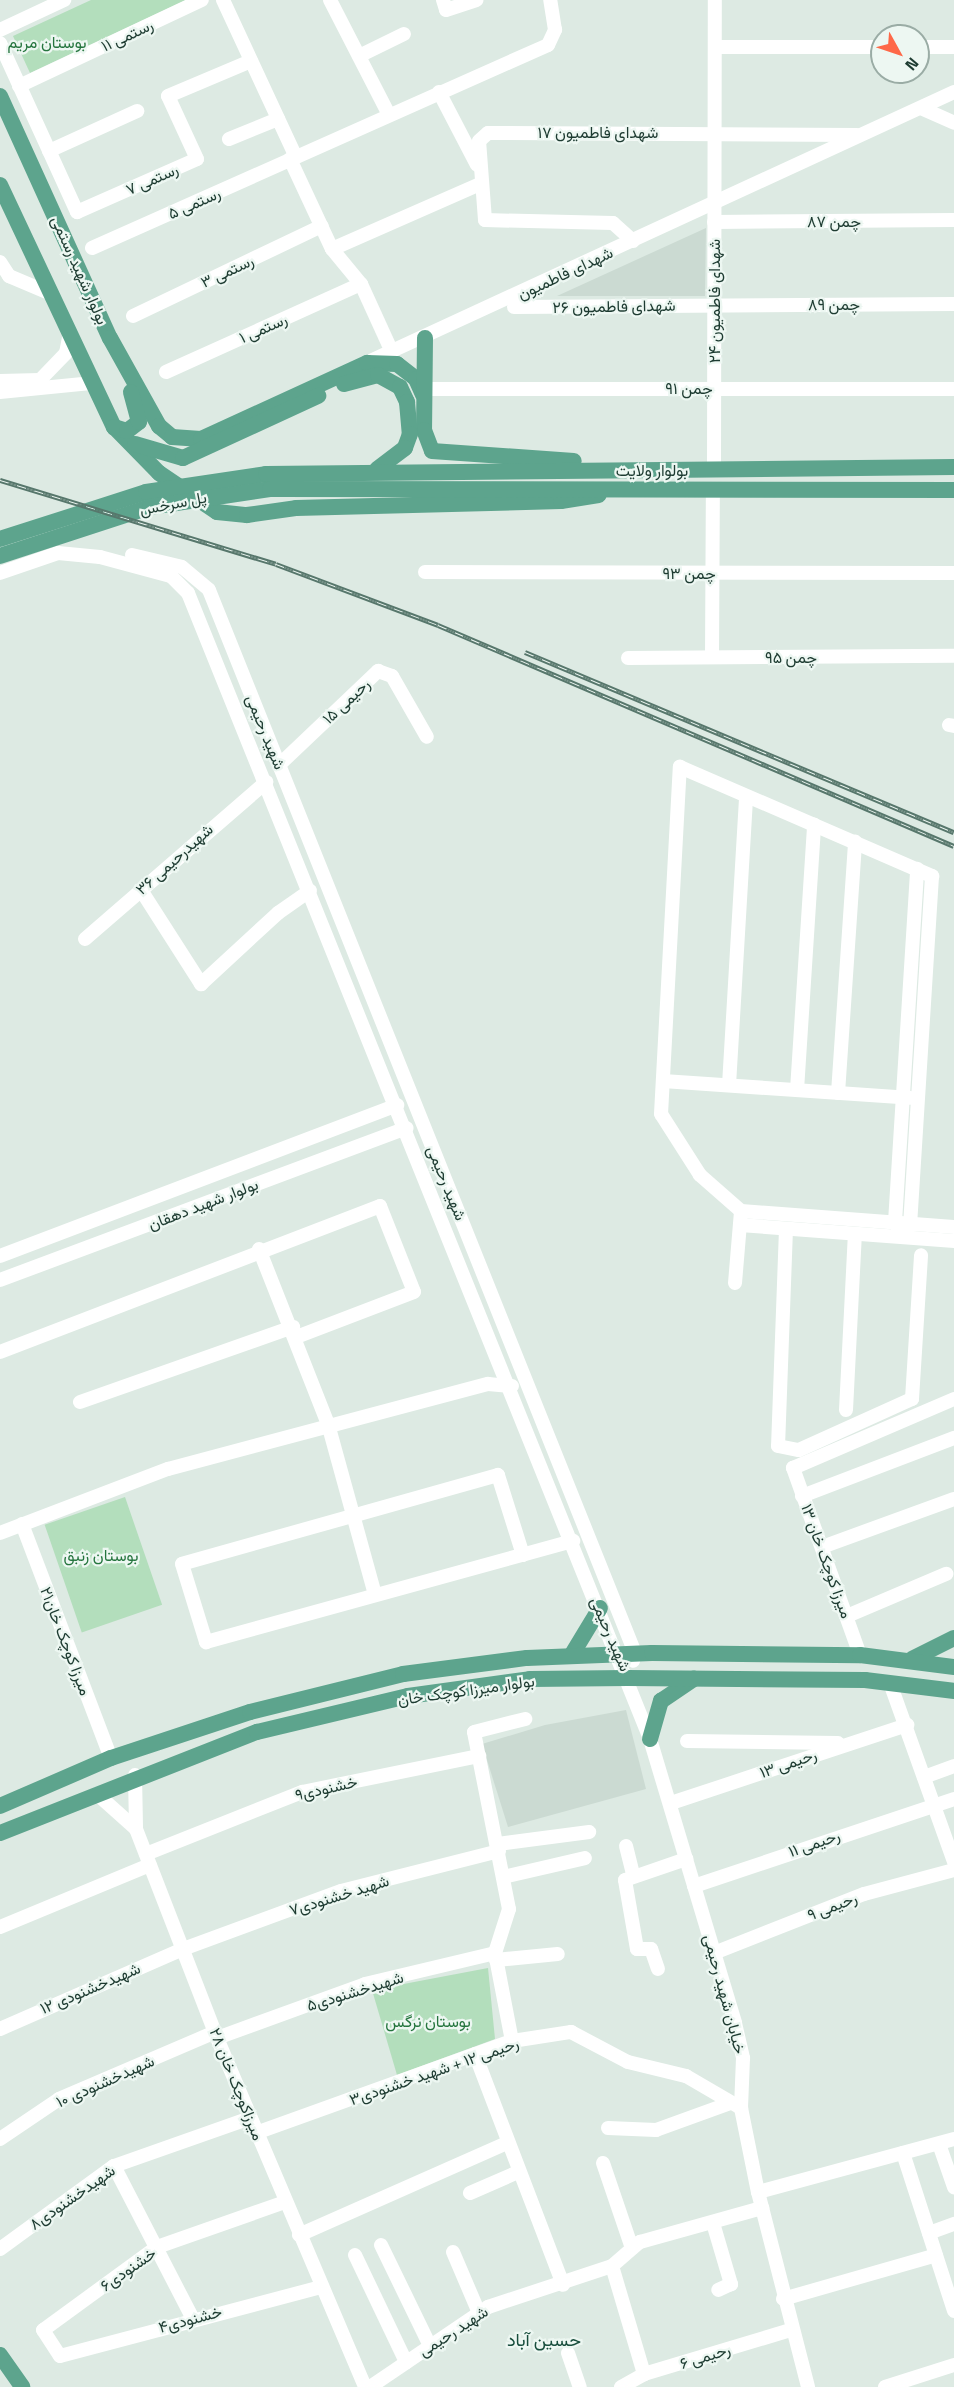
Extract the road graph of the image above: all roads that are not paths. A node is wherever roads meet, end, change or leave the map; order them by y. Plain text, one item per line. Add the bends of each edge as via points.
1 (64, 0) edge
2 (202, 0) edge
3 (223, 0) edge
4 (330, 0) edge
5 (443, 0) edge
6 (476, 0) edge
7 (550, 0) edge
8 (715, 0) edge
9 (0, 30) edge
10 (404, 34) dead end
11 (0, 44) edge
12 (715, 47) junction
13 (870, 47) edge
14 (930, 47) edge
15 (954, 47) edge
16 (359, 57) junction
17 (251, 61) junction
18 (19, 86) junction
19 (439, 92) junction
20 (954, 92) edge
21 (0, 96) edge
22 (921, 108) junction
23 (137, 111) dead end
24 (389, 115) junction
25 (278, 118) junction
26 (954, 123) edge
27 (715, 131) junction
28 (862, 135) junction
29 (229, 139) dead end
30 (49, 151) junction
31 (293, 158) junction
32 (479, 168) junction
33 (0, 184) edge
34 (480, 184) junction
35 (714, 204) junction
36 (954, 220) edge
37 (714, 222) junction
38 (322, 226) junction
39 (633, 242) junction
40 (92, 248) dead end
41 (332, 249) junction
42 (0, 262) edge
43 (361, 284) junction
44 (49, 293) junction
45 (714, 304) junction
46 (954, 304) edge
47 (514, 307) dead end
48 (133, 316) dead end
49 (69, 337) junction
50 (110, 338) junction
51 (425, 338) junction
52 (392, 352) junction
53 (366, 363) junction
54 (166, 372) dead end
55 (0, 381) edge
56 (91, 383) junction
57 (714, 388) junction
58 (954, 388) edge
59 (0, 392) edge
60 (424, 392) junction
61 (114, 428) junction
62 (172, 437) joint
63 (128, 442) junction
64 (954, 458) edge
65 (932, 468) junction
66 (954, 468) edge
67 (641, 469) junction
68 (714, 470) junction
69 (374, 471) junction
70 (352, 478) junction
71 (644, 488) junction
72 (713, 489) junction
73 (952, 492) edge
74 (0, 538) edge
75 (0, 556) edge
76 (425, 572) dead end
77 (0, 573) edge
78 (712, 573) junction
79 (954, 573) edge
80 (954, 656) edge
81 (712, 657) junction
82 (628, 658) dead end
83 (253, 699) junction
84 (235, 706) junction
85 (427, 737) dead end
86 (279, 765) junction
87 (266, 782) junction
88 (746, 795) junction
89 (814, 825) junction
90 (855, 842) junction
91 (917, 869) junction
92 (141, 890) junction
93 (310, 891) junction
94 (85, 939) dead end
95 (663, 1081) junction
96 (729, 1085) junction
97 (797, 1090) junction
98 (838, 1093) junction
99 (903, 1098) junction
100 (918, 1099) junction
101 (397, 1105) junction
102 (406, 1128) junction
103 (741, 1218) junction
104 (895, 1222) junction
105 (910, 1224) junction
106 (829, 1225) junction
107 (954, 1227) edge
108 (786, 1229) junction
109 (855, 1234) junction
110 (902, 1237) junction
111 (954, 1241) edge
112 (259, 1249) junction
113 (0, 1256) edge
114 (921, 1256) dead end
115 (0, 1280) edge
116 (735, 1282) dead end
117 (295, 1332) junction
118 (0, 1352) edge
119 (503, 1365) junction
120 (488, 1384) junction
121 (512, 1386) junction
122 (954, 1399) edge
123 (80, 1402) dead end
124 (846, 1410) dead end
125 (328, 1424) junction
126 (954, 1438) edge
127 (802, 1496) junction
128 (954, 1499) edge
129 (353, 1518) junction
130 (22, 1524) junction
131 (0, 1533) edge
132 (573, 1541) junction
133 (822, 1547) junction
134 (523, 1555) junction
135 (946, 1574) dead end
136 (375, 1594) junction
137 (600, 1608) junction
138 (847, 1616) junction
139 (954, 1638) edge
140 (618, 1653) junction
141 (635, 1653) junction
142 (860, 1655) junction
143 (571, 1656) junction
144 (909, 1660) junction
145 (954, 1667) edge
146 (628, 1678) junction
147 (695, 1678) junction
148 (890, 1683) junction
149 (954, 1691) edge
150 (525, 1719) dead end
151 (907, 1725) junction
152 (650, 1739) junction
153 (687, 1741) dead end
154 (849, 1743) junction
155 (479, 1756) junction
156 (111, 1758) junction
157 (954, 1767) edge
158 (135, 1775) junction
159 (924, 1777) junction
160 (97, 1794) junction
161 (954, 1798) edge
162 (670, 1803) junction
163 (935, 1805) junction
164 (0, 1806) edge
165 (136, 1830) junction
166 (589, 1832) dead end
167 (0, 1833) edge
168 (626, 1846) dead end
169 (498, 1848) junction
170 (585, 1858) dead end
171 (148, 1859) junction
172 (686, 1859) junction
173 (954, 1862) edge
174 (954, 1870) edge
175 (633, 1875) junction
176 (503, 1877) junction
177 (694, 1886) junction
178 (0, 1927) edge
179 (183, 1949) junction
180 (714, 1953) junction
181 (558, 1954) dead end
182 (496, 1956) junction
183 (658, 1969) dead end
184 (0, 2029) edge
185 (216, 2035) junction
186 (512, 2041) junction
187 (475, 2054) junction
188 (735, 2106) junction
189 (250, 2118) junction
190 (608, 2128) dead end
191 (256, 2133) junction
192 (0, 2139) edge
193 (954, 2139) edge
194 (507, 2143) junction
195 (939, 2144) junction
196 (903, 2153) junction
197 (603, 2163) dead end
198 (114, 2166) junction
199 (518, 2172) junction
200 (954, 2187) edge
201 (758, 2192) junction
202 (470, 2193) dead end
203 (285, 2202) junction
204 (762, 2208) junction
205 (712, 2223) junction
206 (954, 2224) edge
207 (929, 2233) junction
208 (300, 2235) junction
209 (381, 2245) dead end
210 (158, 2247) junction
211 (632, 2248) junction
212 (0, 2249) edge
213 (453, 2252) dead end
214 (355, 2254) dead end
215 (936, 2255) junction
216 (612, 2266) junction
217 (563, 2285) junction
218 (321, 2287) junction
219 (718, 2290) dead end
220 (783, 2299) junction
221 (954, 2311) edge
222 (479, 2313) junction
223 (192, 2318) junction
224 (791, 2330) junction
225 (430, 2346) junction
226 (568, 2353) dead end
227 (0, 2355) edge
228 (60, 2356) joint
229 (406, 2362) junction
230 (954, 2365) edge
231 (644, 2374) junction
232 (22, 2387) edge
233 (365, 2387) edge
234 (370, 2387) edge
235 (580, 2387) edge
236 (621, 2387) edge
237 (808, 2387) edge
238 (885, 2387) edge

1 - 9 street
2 - 18 street, رستمی ۱۱
3 - 17 street
4 - 16 street
5 - 6 street via 447,10
7 - 19 street, رستمی ۵ via 555,30 549,45
8 - 12 street
10 - 16 street
11 - 18 street
12 - 13 street
12 - 27 street
14 - 15 street
16 - 24 street
17 - 25 street
17 - 30 street, رستمی ۷ via 168,96 197,159 76,212
18 - 30 street
19 - 24 street, رستمی ۵
19 - 32 street
20 - 22 street, شهدای فاطمیون
21 - 50 main road, بولوار شهید رستمی
22 - 26 street
22 - 28 street, شهدای فاطمیون
23 - 30 street
24 - 31 street, رستمی ۵
25 - 29 street
25 - 31 street
27 - 28 street, شهدای فاطمیون ۱۷
27 - 32 street, شهدای فاطمیون ۱۷ via 483,136
27 - 35 street
28 - 35 street, شهدای فاطمیون
31 - 38 street
31 - 40 street, رستمی ۵
32 - 34 street
33 - 44 main road
34 - 39 street via 485,220 613,224
34 - 41 street
35 - 37 street, شهدای فاطمیون ۲۴
35 - 39 street, شهدای فاطمیون
36 - 37 street, چمن ۸۷
37 - 45 street, شهدای فاطمیون ۲۴
38 - 41 street
38 - 48 street, رستمی ۳
39 - 51 street, شهدای فاطمیون
41 - 43 street
42 - 44 street via 9,276
43 - 52 street
43 - 54 street, رستمی ۱
44 - 49 main road
45 - 46 street, چمن ۸۹
45 - 47 street, شهدای فاطمیون ۲۶
45 - 57 street, شهدای فاطمیون ۲۴
49 - 55 street via 66,353 40,380
49 - 56 main road
50 - 61 main road via 141,416 134,428
50 - 62 main road, بولوار شهید رستمی via 159,426
51 - 52 street, شهدای فاطمیون
51 - 60 main road
52 - 53 street, شهدای فاطمیون
53 - 60 main road via 397,364 416,379
53 - 62 main road, شهدای فاطمیون via 201,439
56 - 59 street
56 - 61 main road
57 - 58 street, چمن ۹۱
57 - 60 street, چمن ۹۱
57 - 68 street, شهدای فاطمیون ۲۴
60 - 67 main road via 426,445 444,456 539,457
61 - 63 main road
63 - 69 main road via 183,458 360,376 378,375 400,387 410,434 398,457
63 - 71 main road via 195,500 217,512 247,516 296,508 561,501
64 - 65 main road
65 - 66 main road, بولوار ولایت
65 - 68 main road, بولوار ولایت
67 - 68 main road, بولوار ولایت
67 - 69 main road, بولوار ولایت
69 - 70 main road, بولوار ولایت
70 - 71 main road, بولوار ولایت
70 - 74 main road, پل سرخس via 182,484 86,508
70 - 75 main road, پل سرخس via 187,499 98,520
71 - 72 main road, بولوار ولایت
72 - 73 main road, بولوار ولایت
72 - 78 street
74 - 83 street, شهید رحیمی via 144,556 196,576 209,590
76 - 78 street, چمن ۹۳
77 - 84 street, شهید رحیمی via 58,553 142,565 171,576 188,593
78 - 79 street, چمن ۹۳
78 - 81 street
80 - 81 street, چمن ۹۵
81 - 82 street, چمن ۹۵
83 - 84 street
83 - 86 street, شهید رحیمی
84 - 87 street, شهید رحیمی
85 - 86 street, رحیمی ۱۵ via 392,676 378,671
86 - 141 street, شهید رحیمی
87 - 92 street, شهیدرحیمی ۳۶
87 - 93 street, شهید رحیمی
88 - 89 street
88 - 95 street via 680,767
88 - 96 street
89 - 90 street
89 - 97 street
90 - 91 street
90 - 98 street
91 - 99 street
91 - 100 street via 932,876
92 - 93 street via 201,984 278,913
92 - 94 street, شهیدرحیمی ۳۶
93 - 101 street, شهید رحیمی
95 - 96 street
95 - 103 street via 661,1114 678,1148
96 - 97 street
97 - 98 street
98 - 99 street
99 - 100 street
99 - 104 street
100 - 105 street
101 - 102 street, شهید رحیمی
101 - 113 street, بولوار شهید دهقان
102 - 115 street, بولوار شهید دهقان
102 - 119 street, شهید رحیمی
103 - 106 street
103 - 108 street
103 - 116 street
104 - 105 street
104 - 106 street
104 - 110 street
105 - 107 street
105 - 110 street
106 - 108 street
106 - 109 street
108 - 114 street via 778,1446 799,1450 912,1399
109 - 110 street
109 - 124 street
110 - 111 street
112 - 117 street
112 - 117 street via 380,1206 414,1293
112 - 118 street
117 - 123 street
117 - 125 street
119 - 120 street
119 - 121 street, شهید رحیمی
120 - 121 street
120 - 125 street
121 - 132 street, شهید رحیمی
122 - 127 street, میرزا کوچک خان ۱۳ via 793,1468
125 - 129 street
125 - 130 street via 168,1469
126 - 127 street
127 - 133 street, میرزا کوچک خان ۱۳
128 - 133 street
129 - 134 street via 498,1475
129 - 136 street
129 - 136 street via 183,1564 206,1642
130 - 131 street
130 - 156 street, میرزا کوچک خان۲۱
132 - 134 street
132 - 137 street, شهید رحیمی
133 - 138 street, میرزا کوچک خان ۱۳
134 - 136 street
135 - 138 street
137 - 140 street, شهید رحیمی
137 - 143 main road
138 - 142 street, میرزا کوچک خان ۱۳
139 - 144 main road
140 - 141 main road, بولوار میرزا کوچک خان
140 - 143 main road, بولوار میرزا کوچک خان
140 - 146 street, شهید رحیمی
141 - 142 main road, بولوار میرزا کوچک خان
141 - 146 street, شهید رحیمی
142 - 144 main road, بولوار میرزا کوچک خان
143 - 156 main road, بولوار میرزا کوچک خان via 403,1674 250,1712
144 - 145 main road, بولوار میرزا کوچک خان
146 - 147 main road, بولوار میرزا کوچک خان
146 - 152 street, خیابان شهید رحیمی
146 - 158 main road, بولوار میرزا کوچک خان via 530,1679 408,1696 257,1732
147 - 148 main road, بولوار میرزا کوچک خان
147 - 152 main road via 661,1701
148 - 149 main road, بولوار میرزا کوچک خان
148 - 151 street
150 - 155 street via 474,1732
151 - 154 street, رحیمی ۱۳
151 - 159 street
152 - 162 street, خیابان شهید رحیمی
153 - 154 street
154 - 162 street, رحیمی ۱۳
155 - 169 street
155 - 171 street, خشنودی۹ via 302,1792
156 - 164 main road, بولوار میرزا کوچک خان
157 - 159 street
158 - 160 main road, بولوار میرزا کوچک خان
158 - 165 street, میرزاکوچک خان ۲۸
159 - 163 street
160 - 165 street
160 - 167 main road, بولوار میرزا کوچک خان
161 - 163 street, رحیمی ۱۱
162 - 172 street, خیابان شهید رحیمی
163 - 173 street
163 - 177 street, رحیمی ۱۱
165 - 171 street, میرزاکوچک خان ۲۸
166 - 169 street, شهید خشنودی۷
168 - 175 street
169 - 176 street
169 - 179 street, شهید خشنودی۷ via 341,1891
170 - 176 street
171 - 178 street, خشنودی۹
171 - 179 street, میرزاکوچک خان ۲۸
172 - 175 street
172 - 177 street, خیابان شهید رحیمی
174 - 180 street, رحیمی ۹ via 864,1894
175 - 183 street via 625,1880 637,1947 651,1949
176 - 182 street via 509,1909
177 - 180 street, خیابان شهید رحیمی
179 - 184 street, شهیدخشنودی ۱۲
179 - 185 street, میرزاکوچک خان ۲۸
180 - 188 street, خیابان شهید رحیمی via 743,2058
181 - 182 street, شهیدخشنودی۵
182 - 185 street, شهیدخشنودی۵ via 365,1984
182 - 186 street
185 - 189 street, میرزاکوچک خان ۲۸
185 - 192 street, شهیدخشنودی ۱۰ via 59,2099
186 - 187 street, رحیمی ۱۲ + شهید خشنودی۳
186 - 188 street, رحیمی ۱۲ + شهید خشنودی۳ via 572,2032 628,2062 686,2076
187 - 191 street, رحیمی ۱۲ + شهید خشنودی۳
187 - 194 street
188 - 190 street via 656,2130
188 - 201 street, خیابان شهید رحیمی
189 - 191 street, میرزاکوچک خان ۲۸
189 - 198 street, شهیدخشنودی۸
191 - 203 street, میرزاکوچک خان ۲۸
193 - 195 street
194 - 199 street
194 - 208 street
195 - 196 street
195 - 200 street
196 - 201 street
196 - 207 street
197 - 211 street
198 - 210 street
198 - 212 street, شهیدخشنودی۸
199 - 202 street
199 - 217 street
201 - 204 street, خیابان شهید رحیمی
203 - 208 street, میرزاکوچک خان ۲۸
203 - 210 street, خشنودی۶
204 - 205 street
204 - 220 street, خیابان شهید رحیمی
205 - 211 street
205 - 219 street via 731,2284
206 - 207 street
207 - 215 street
208 - 218 street, میرزاکوچک خان ۲۸
209 - 225 street
210 - 223 street
210 - 228 street, خشنودی۶ via 43,2330
211 - 216 street
213 - 222 street
214 - 229 street
215 - 220 street
215 - 221 street
216 - 217 street, شهید رحیمی
216 - 231 street
217 - 222 street, شهید رحیمی
218 - 223 street, خشنودی۴
218 - 233 street, میرزاکوچک خان ۲۸
220 - 224 street, خیابان شهید رحیمی
222 - 225 street, شهید رحیمی
223 - 228 street, خشنودی۴
224 - 231 street, رحیمی ۶
224 - 237 street, خیابان شهید رحیمی
225 - 229 street, شهید رحیمی
226 - 235 street
227 - 232 main road
229 - 234 street, شهید رحیمی
230 - 238 street
231 - 236 street, رحیمی ۶

